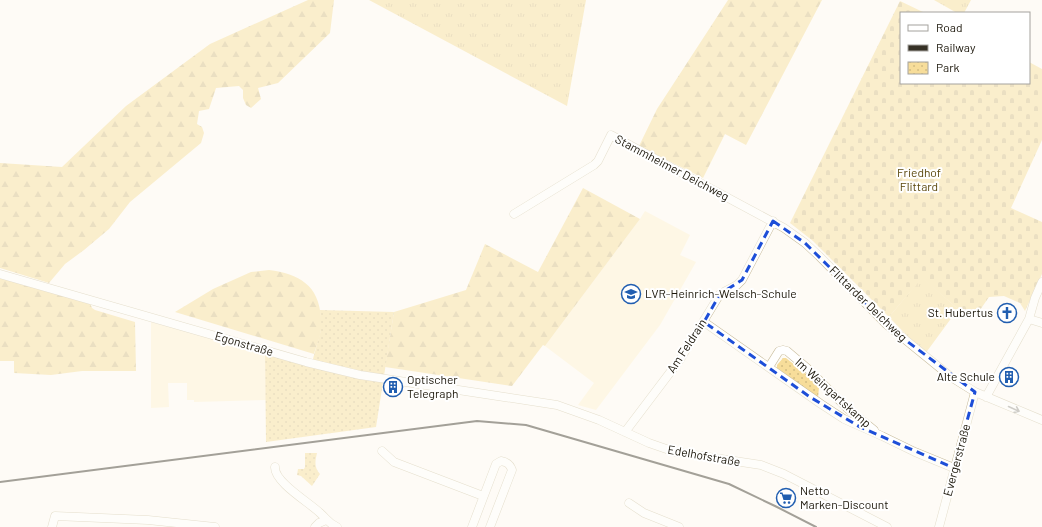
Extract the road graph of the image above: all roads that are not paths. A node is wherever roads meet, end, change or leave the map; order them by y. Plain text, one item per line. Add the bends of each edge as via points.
1 (514, 214) dead end
2 (773, 221) junction
3 (784, 228) joint
4 (0, 274) edge
5 (1042, 282) edge
6 (1029, 319) junction
7 (704, 322) junction
8 (1042, 322) edge
9 (769, 367) junction
10 (975, 392) junction
11 (493, 395) joint
12 (986, 397) junction
13 (1042, 420) edge
14 (625, 432) junction
15 (882, 436) junction
16 (382, 451) dead end
17 (275, 468) dead end
18 (954, 468) junction
19 (483, 496) junction
20 (629, 503) dead end
21 (326, 520) junction
22 (52, 527) edge
23 (215, 527) edge
24 (315, 527) edge
25 (337, 527) edge
26 (472, 527) edge
27 (490, 527) edge
28 (679, 527) edge
29 (887, 527) edge
30 (939, 527) edge

1 - 2 street, Stammheimer Deichweg via 594,166 611,135
2 - 3 street, Stammheimer Deichweg
2 - 7 street, Am Feldrain via 742,280 720,294
3 - 10 street, Flittarder Deichweg via 819,256 896,333 951,377
4 - 11 street, Egonstraße via 327,368
5 - 6 street
6 - 8 street
6 - 12 street
7 - 9 street, Im Weingartskamp
7 - 14 street, Am Feldrain via 681,358
9 - 15 street, Im Weingartskamp via 844,419
9 - 15 street, Im Weingartskamp via 779,351 787,351 847,408
10 - 12 street, Flittarder Deichweg
10 - 18 street, Evergerstraße
11 - 14 street, Edelhofstraße via 557,405
12 -> 13 street, Flittarder Deichweg
14 - 29 street, Edelhofstraße via 674,452 761,465 784,474
15 - 18 street, Im Weingartskamp
16 - 19 street via 394,462
17 - 21 street via 281,480
18 - 30 street, Evergerstraße
19 - 26 street
19 - 27 street via 496,464 501,461 510,465 512,470
20 - 28 street via 644,513
21 - 24 street
21 - 25 street
22 - 23 street via 54,516 148,520

